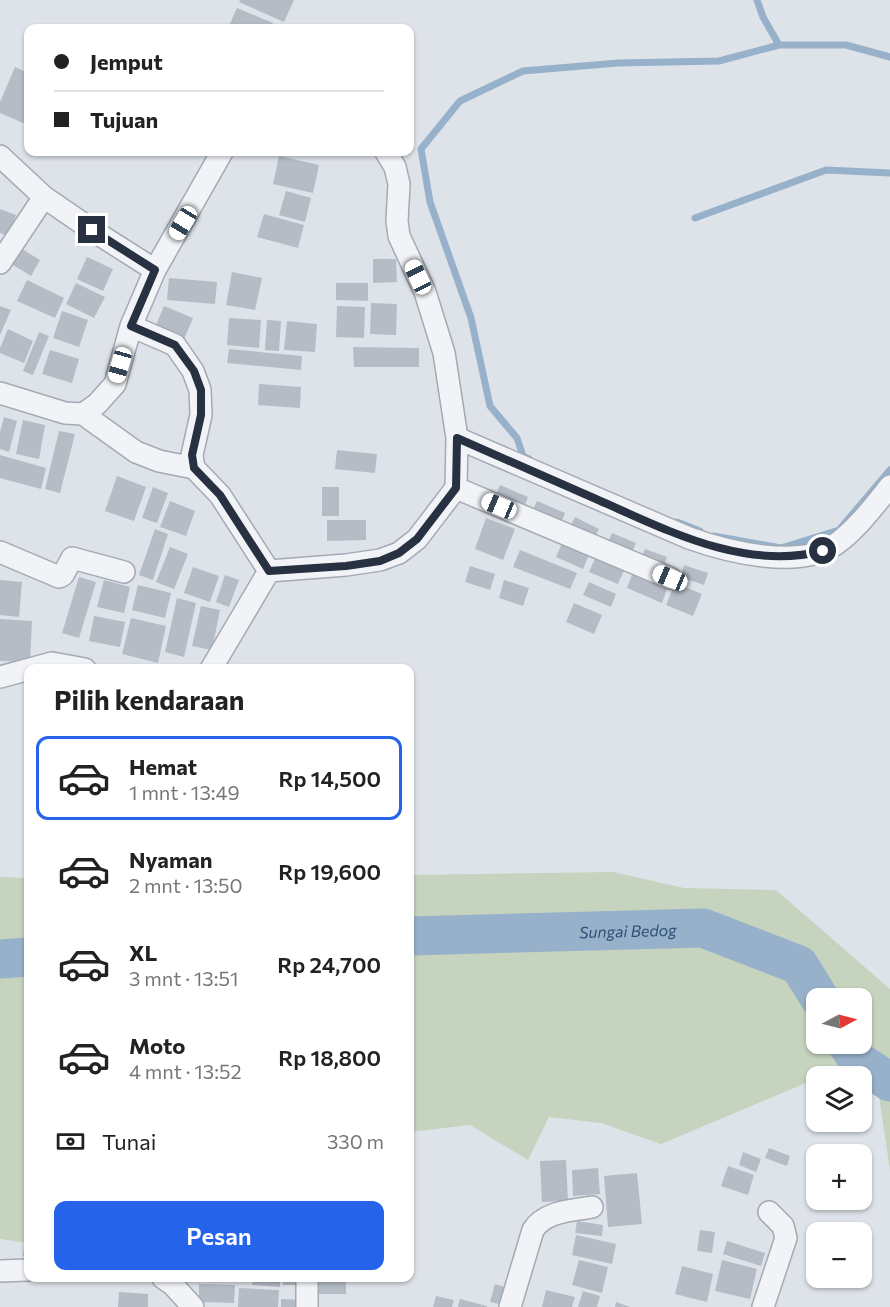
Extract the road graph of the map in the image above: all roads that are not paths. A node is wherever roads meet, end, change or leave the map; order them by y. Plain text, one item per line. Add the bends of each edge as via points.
1 (0, 156) edge
2 (220, 156) edge
3 (388, 156) edge
4 (44, 197) junction
5 (0, 263) edge
6 (155, 270) junction
7 (131, 326) junction
8 (0, 393) edge
9 (83, 414) junction
10 (457, 438) junction
11 (194, 468) junction
12 (890, 486) edge
13 (456, 488) junction
14 (0, 552) edge
15 (269, 571) junction
16 (124, 572) dead end
17 (670, 578) dead end
18 (214, 664) edge
19 (24, 671) edge
20 (0, 677) edge
21 (592, 1207) dead end
22 (769, 1212) dead end
23 (24, 1270) edge
24 (0, 1271) edge
25 (169, 1282) edge
26 (307, 1282) edge
27 (193, 1307) edge
28 (307, 1307) edge
29 (510, 1307) edge
30 (763, 1307) edge

1 - 4 street
2 - 6 street
3 - 10 street via 399,184 399,236 425,292 444,353
4 - 5 street
4 - 6 street
6 - 7 street
7 - 9 street via 115,384
7 - 11 street via 175,345 194,371 201,390 201,415 192,455
8 - 9 street via 65,413
9 - 11 street via 136,452
10 - 12 street via 689,538 720,550 752,555 805,556 823,551 848,534
10 - 13 street
11 - 15 street via 220,495
13 - 15 street via 417,539 399,553 380,561 346,566
13 - 17 street
14 - 16 street via 59,577 72,558
15 - 18 street
19 - 20 street
21 - 29 street via 549,1215 539,1221
22 - 30 street via 783,1226 786,1238
23 - 24 street
25 - 27 street
26 - 28 street

